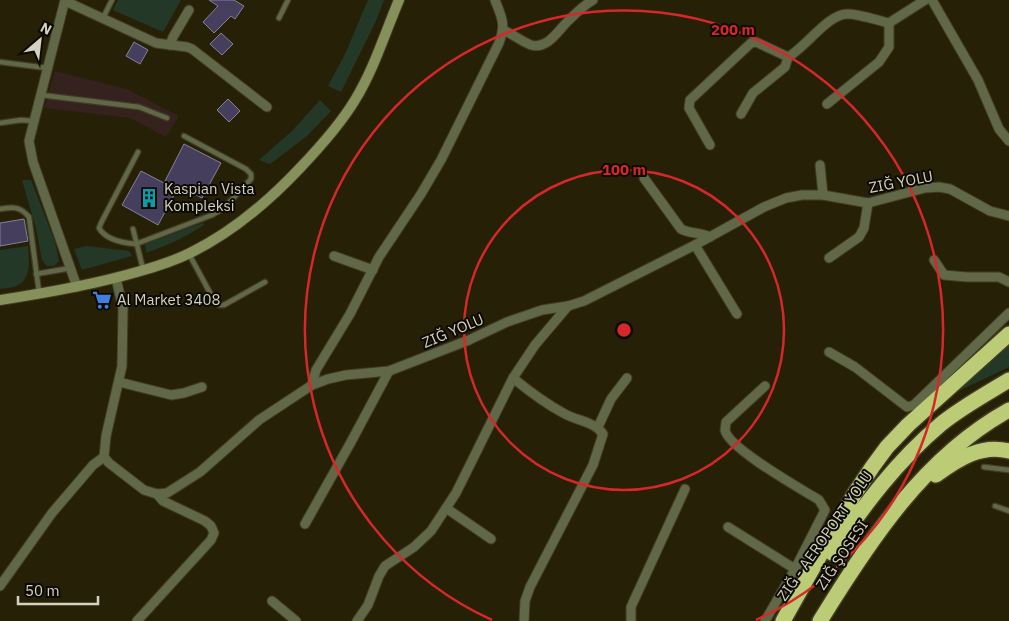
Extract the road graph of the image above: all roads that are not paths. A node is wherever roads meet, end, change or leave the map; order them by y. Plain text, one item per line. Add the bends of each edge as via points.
1 (65, 0) edge
2 (112, 0) edge
3 (288, 0) edge
4 (399, 0) edge
5 (495, 0) edge
6 (593, 0) edge
7 (925, 0) edge
8 (932, 0) edge
9 (189, 10) dead end
10 (103, 18) junction
11 (279, 18) dead end
12 (889, 24) junction
13 (504, 30) junction
14 (170, 45) junction
15 (788, 57) junction
16 (0, 62) edge
17 (48, 68) junction
18 (40, 95) junction
19 (827, 104) dead end
20 (267, 106) dead end
21 (741, 114) dead end
22 (167, 118) dead end
23 (0, 122) edge
24 (33, 122) junction
25 (184, 136) dead end
26 (1009, 141) edge
27 (710, 145) dead end
28 (138, 152) dead end
29 (820, 165) dead end
30 (644, 178) dead end
31 (823, 195) junction
32 (868, 203) junction
33 (0, 209) edge
34 (1009, 216) edge
35 (133, 229) dead end
36 (710, 237) junction
37 (136, 244) junction
38 (695, 245) junction
39 (189, 254) junction
40 (334, 256) dead end
41 (829, 258) dead end
42 (934, 260) dead end
43 (71, 268) junction
44 (144, 270) junction
45 (373, 270) junction
46 (36, 274) junction
47 (116, 278) junction
48 (264, 282) dead end
49 (1009, 282) edge
50 (78, 287) junction
51 (39, 294) junction
52 (0, 300) edge
53 (568, 306) junction
54 (1009, 313) edge
55 (737, 314) dead end
56 (1009, 334) edge
57 (829, 352) dead end
58 (389, 371) junction
59 (513, 378) junction
60 (627, 378) dead end
61 (1009, 380) edge
62 (119, 382) junction
63 (312, 385) junction
64 (765, 386) dead end
65 (202, 387) dead end
66 (1009, 410) edge
67 (598, 427) junction
68 (1009, 451) edge
69 (104, 457) junction
70 (984, 468) dead end
71 (1009, 470) edge
72 (684, 489) dead end
73 (158, 494) junction
74 (995, 506) dead end
75 (446, 508) junction
76 (895, 510) junction
77 (1009, 511) edge
78 (305, 524) dead end
79 (728, 527) dead end
80 (491, 539) dead end
81 (795, 569) junction
82 (0, 586) edge
83 (272, 601) dead end
84 (138, 621) edge
85 (296, 621) edge
86 (357, 621) edge
87 (524, 621) edge
88 (631, 621) edge
89 (765, 621) edge
90 (785, 621) edge
91 (820, 621) edge

1 - 10 street
1 - 17 street
2 - 10 lane
3 - 11 lane
4 - 39 main road via 363,86 332,133 260,208
5 - 13 street
6 - 13 street via 568,20 552,39 538,46
7 - 12 street
8 - 26 street via 978,80 999,129
9 - 14 street
10 - 14 street via 156,43
12 - 15 street via 846,14 833,19
12 - 19 street via 889,47 879,62
13 - 45 street via 441,160
14 - 20 street via 192,49
15 - 21 street via 785,68 753,92
15 - 27 street via 751,42 690,100 689,108
16 - 17 lane
17 - 18 street
18 - 22 lane via 139,107
18 - 24 street
23 - 24 lane
24 - 43 street via 30,154
25 - 37 lane via 246,169 251,179 224,208 212,215
28 - 37 lane via 99,228 112,239
29 - 31 street
30 - 36 street via 681,229 689,234
31 - 32 street
31 - 36 street via 786,198
32 - 34 street via 939,187 990,211
32 - 41 street via 859,238
33 - 46 lane via 15,207 29,217
35 - 37 lane
36 - 38 street
37 - 44 lane
38 - 53 street
38 - 55 street
39 - 44 main road
39 - 48 lane via 219,305
40 - 45 street
42 - 49 street via 944,274 999,277
43 - 46 lane
43 - 50 street
44 - 47 main road
45 - 63 street via 316,370
46 - 51 lane
47 - 50 main road
47 - 62 street via 124,315
50 - 51 main road
51 - 52 main road
53 - 58 street via 542,310 507,322
53 - 59 street via 535,345
54 - 57 street via 914,405 908,407 856,367
56 - 90 highway via 908,425 872,466
58 - 63 street via 346,375
58 - 78 street
59 - 67 street via 566,415
59 - 75 street
60 - 67 street via 610,399
61 - 90 highway via 976,399 912,451 875,492
62 - 65 street via 171,395
62 - 69 street
63 - 73 street via 259,420 200,472 173,490
64 - 81 street via 726,422 725,429 742,452 818,500 825,510
66 - 76 highway via 955,448
67 - 87 street via 603,434 593,465 530,587
68 - 76 highway via 990,449 971,453 937,474
69 - 73 street via 144,490
69 - 82 street via 52,512
70 - 71 lane
72 - 88 street via 631,607
73 - 84 street via 163,501 205,521 214,533
74 - 77 lane
75 - 80 street
75 - 86 street via 431,531 385,566 368,605
76 - 91 highway
79 - 81 street
81 - 89 street
83 - 85 street

